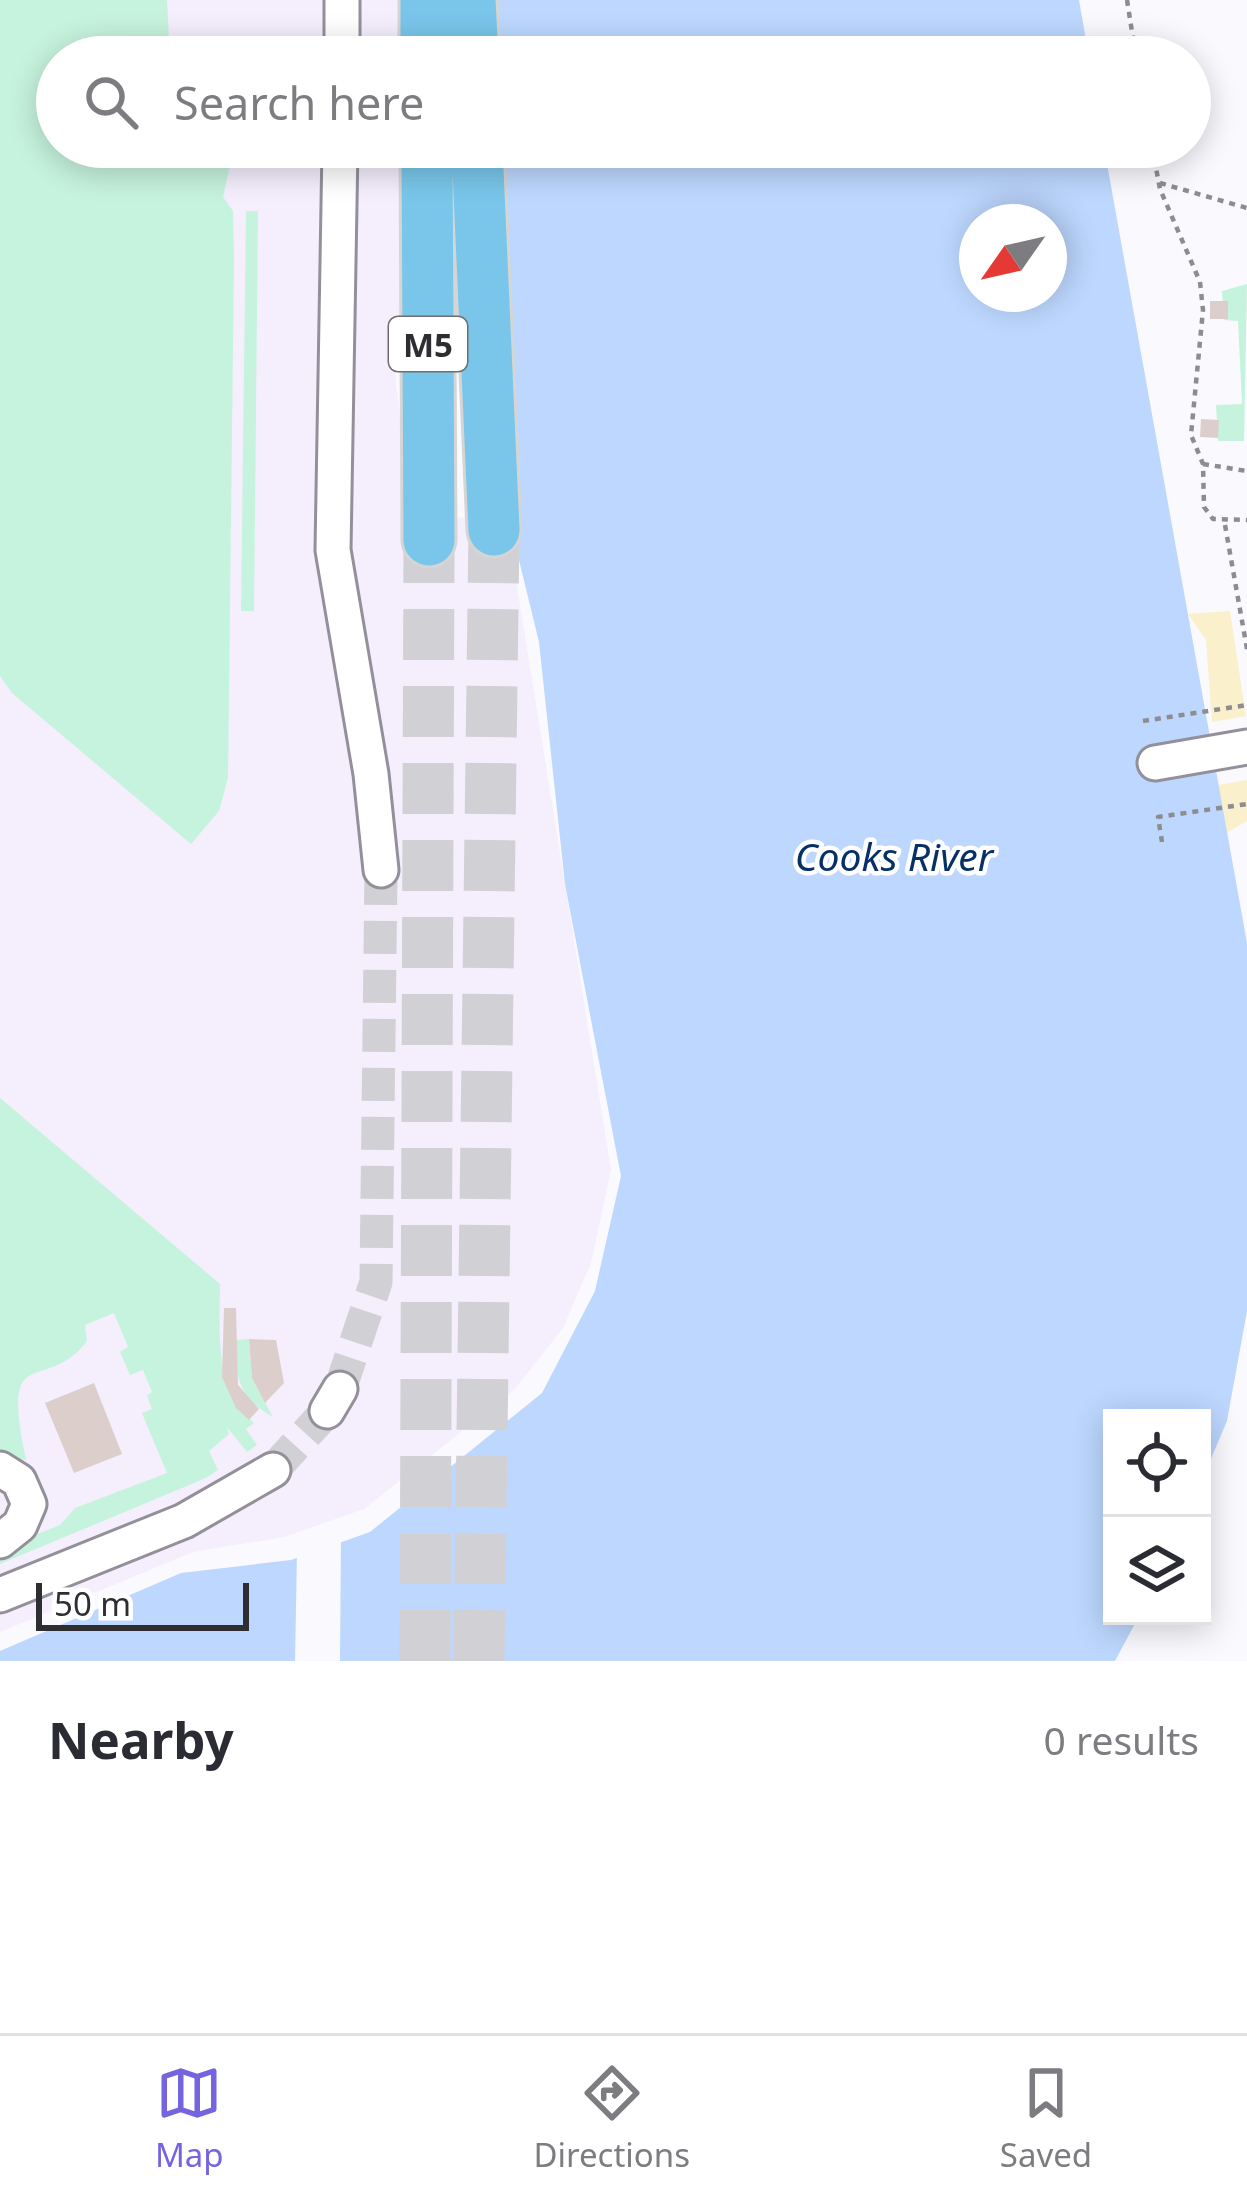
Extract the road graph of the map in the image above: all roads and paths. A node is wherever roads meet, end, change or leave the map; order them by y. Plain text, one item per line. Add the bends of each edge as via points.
1 (342, 0) edge
2 (426, 0) edge
3 (470, 0) edge
4 (1127, 0) edge
5 (342, 36) edge
6 (427, 36) edge
7 (472, 36) edge
8 (1133, 36) edge
9 (340, 168) edge
10 (427, 168) edge
11 (478, 168) edge
12 (1156, 168) edge
13 (1159, 183) junction
14 (1247, 208) edge
15 (1203, 464) junction
16 (1247, 471) edge
17 (1247, 520) edge
18 (1225, 522) junction
19 (494, 530) tunnel mouth
20 (430, 540) tunnel mouth
21 (1241, 616) junction
22 (1231, 618) dead end
23 (1247, 649) edge
24 (1247, 705) edge
25 (1144, 721) dead end
26 (1247, 747) edge
27 (1155, 764) dead end
28 (1247, 804) edge
29 (1162, 842) dead end
30 (381, 869) tunnel mouth
31 (0, 1469) edge
32 (273, 1470) tunnel mouth
33 (0, 1541) edge
34 (0, 1595) edge

1 - 5 lane
2 - 6 highway
3 - 7 highway
4 - 8 path
9 - 30 lane via 333,550
10 - 20 highway, M5
11 - 19 highway, M5
12 - 13 path
13 - 14 path
13 - 15 path via 1200,282 1191,435
15 - 16 path
15 - 18 path via 1204,507
17 - 18 path
18 - 21 path
21 - 22 path
21 - 23 path
24 - 25 path
26 - 27 lane
28 - 29 path via 1158,818
31 - 33 lane via 19,1481 29,1504
32 - 34 lane via 184,1521

